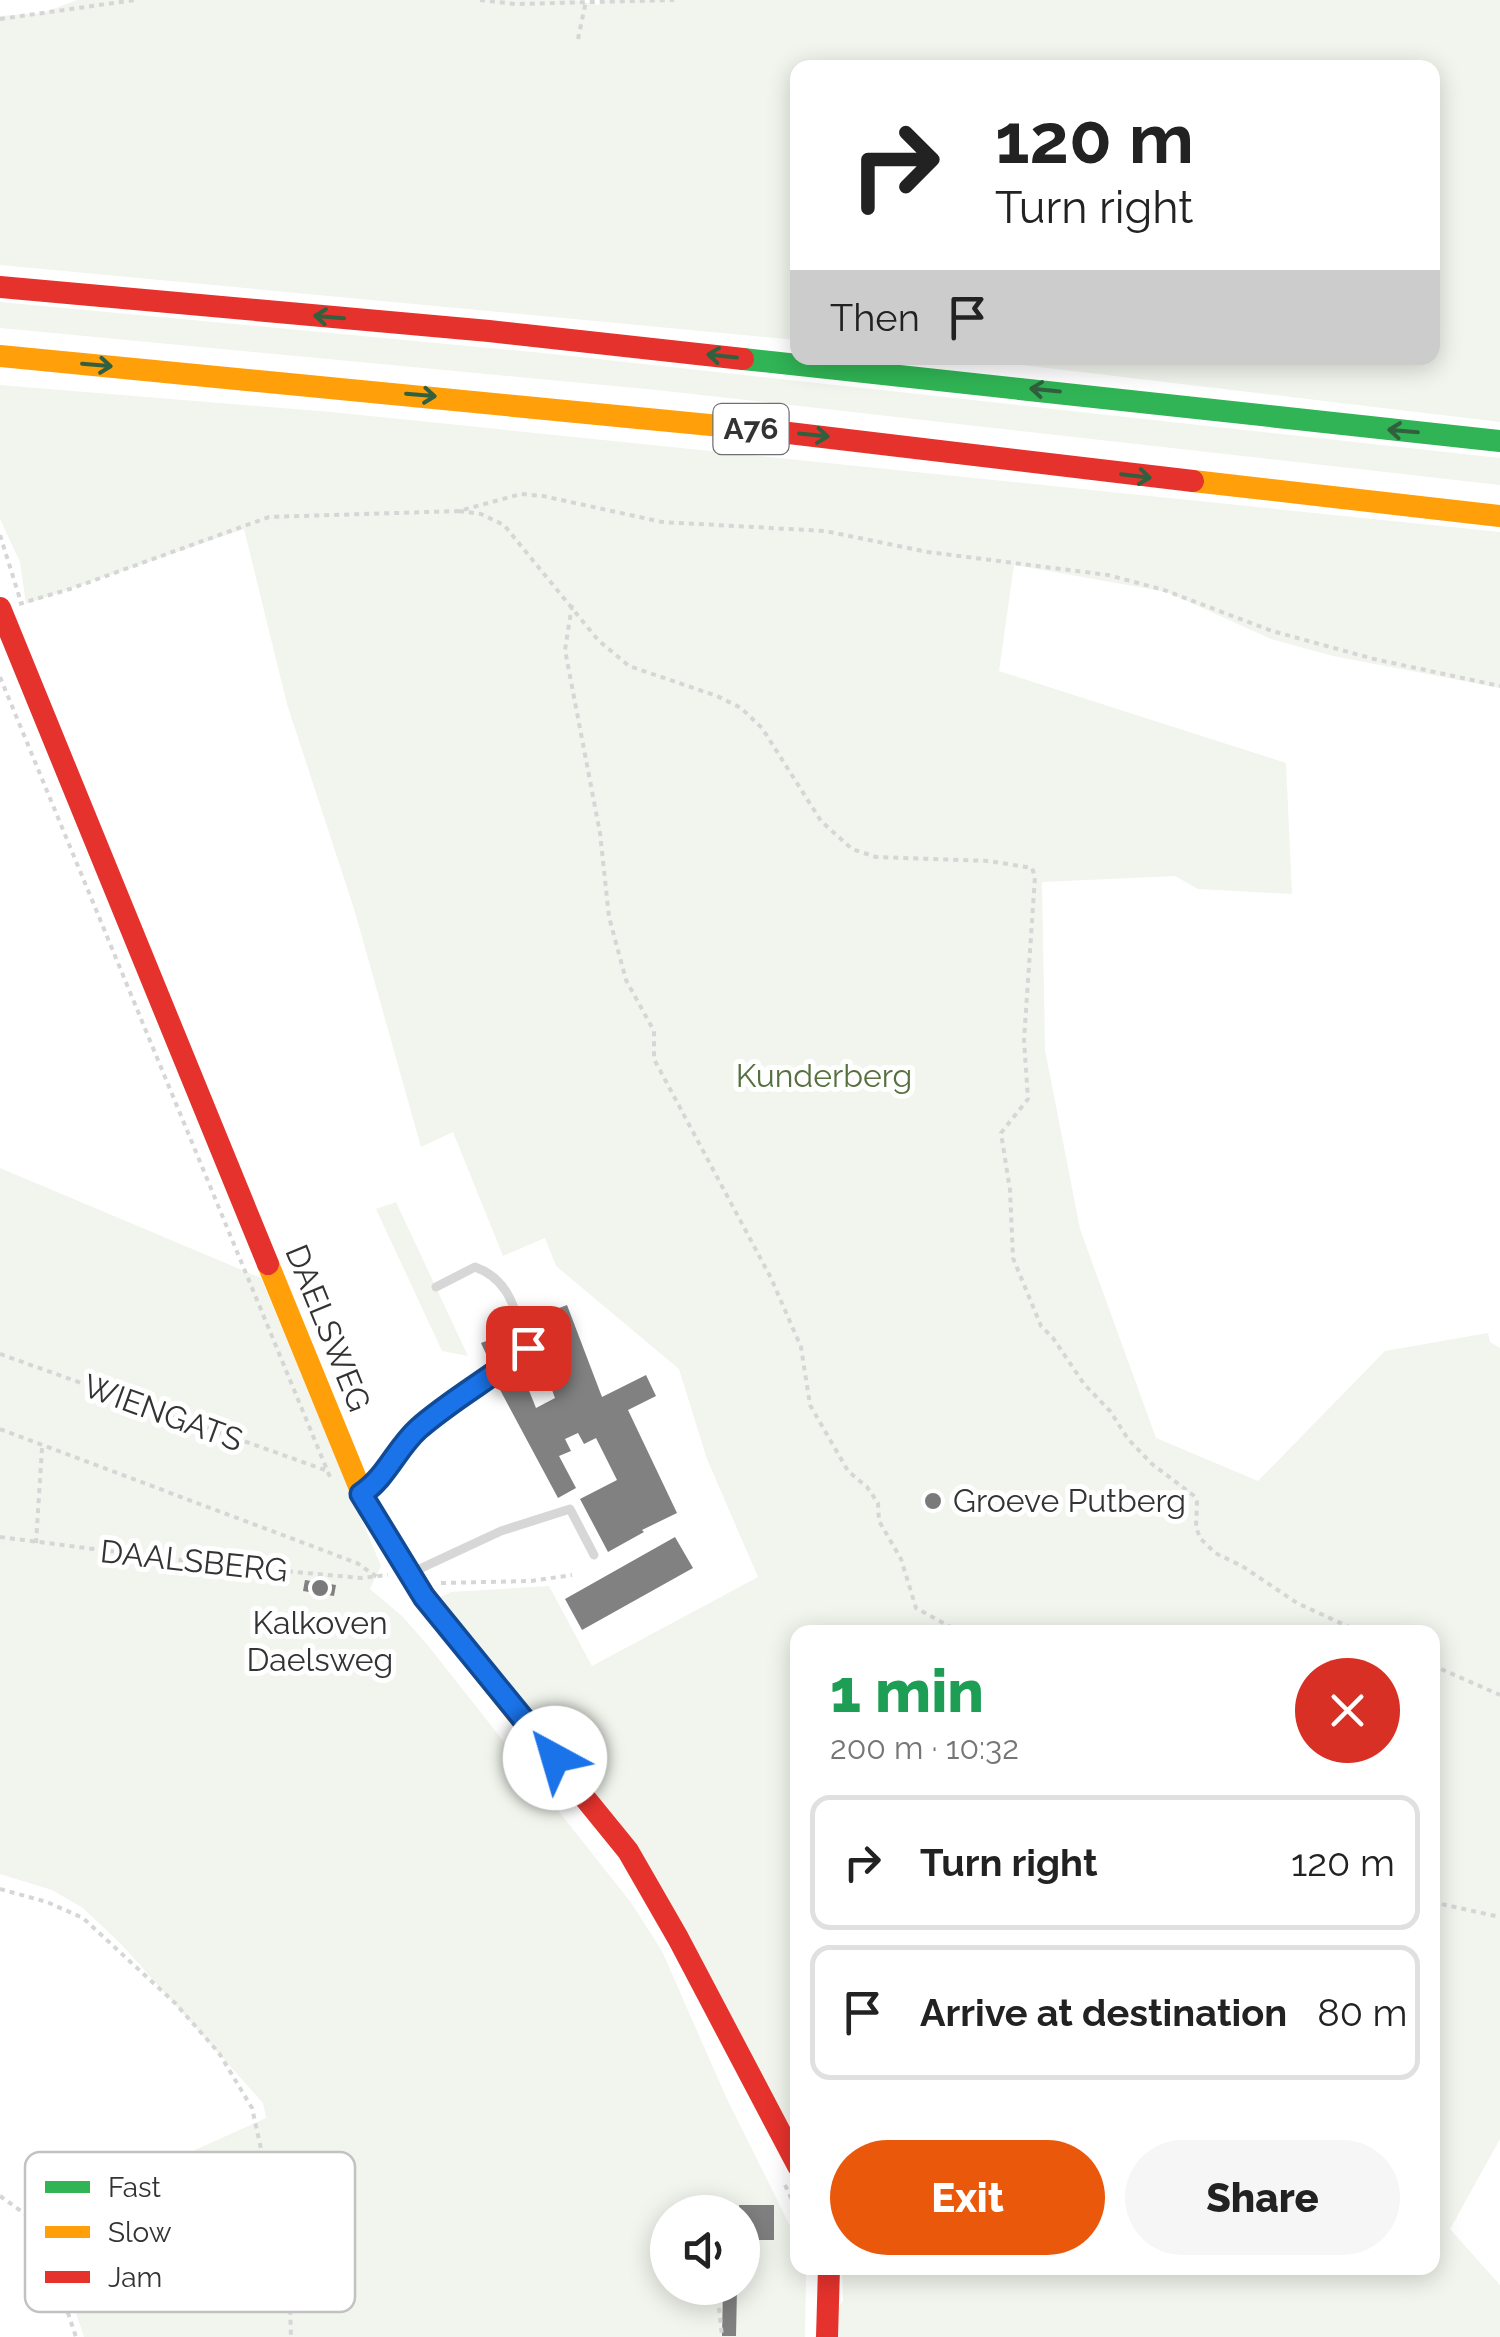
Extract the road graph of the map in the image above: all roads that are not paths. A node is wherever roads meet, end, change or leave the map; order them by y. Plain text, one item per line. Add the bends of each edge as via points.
1 (0, 288) edge
2 (0, 356) edge
3 (790, 364) edge
4 (803, 365) edge
5 (1500, 441) edge
6 (1500, 516) edge
7 (10, 606) edge
8 (436, 1287) dead end
9 (361, 1494) junction
10 (594, 1555) dead end
11 (401, 1576) junction
12 (788, 2170) edge
13 (828, 2275) edge
14 (827, 2337) edge

3 -> 1 main road, A76
2 -> 6 main road, A76 via 488,401
5 -> 4 main road, A76
7 - 9 main road, DAELSWEG
8 - 9 lane via 475,1267 496,1276 528,1348 418,1429 376,1485
9 - 11 main road, DAELSWEG
10 - 11 lane via 570,1509
11 - 12 main road, DAELSWEG via 628,1851 678,1938
13 - 14 main road

